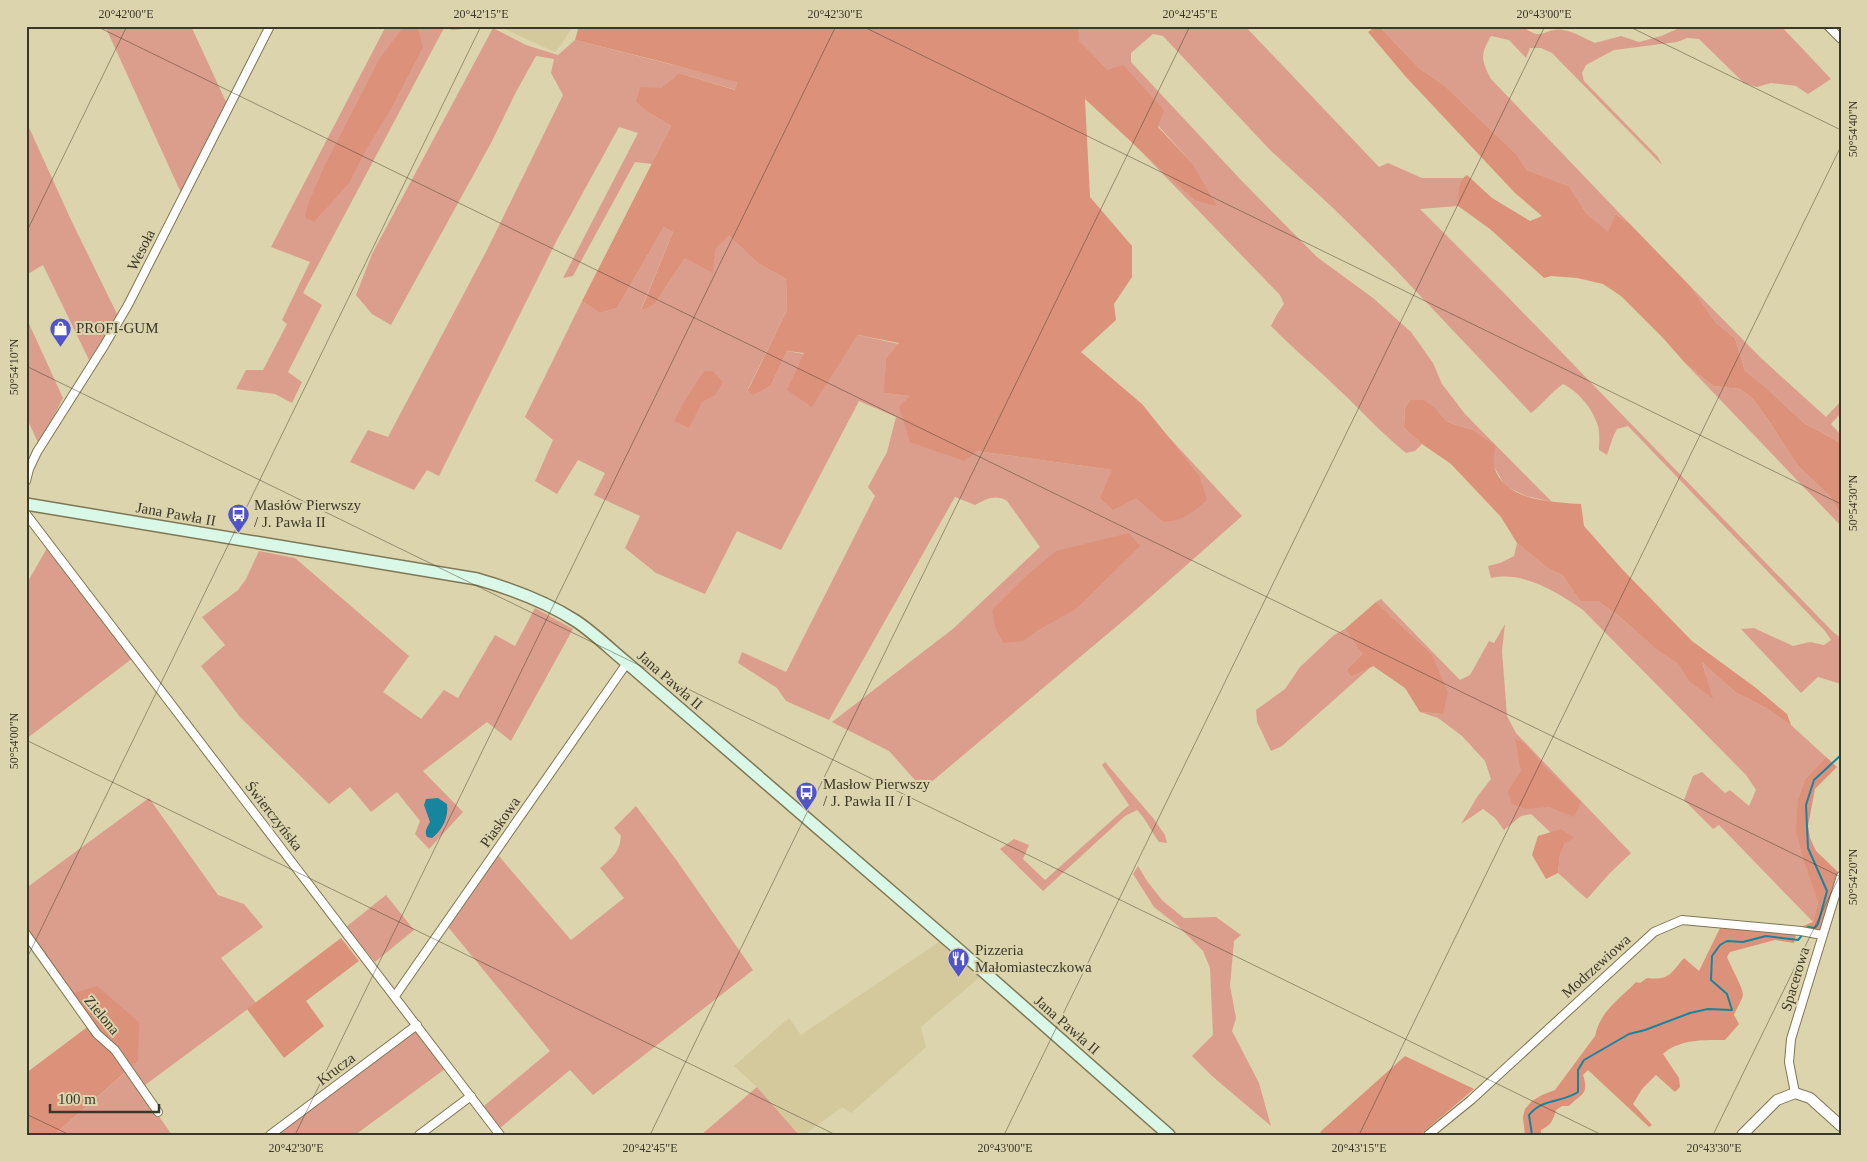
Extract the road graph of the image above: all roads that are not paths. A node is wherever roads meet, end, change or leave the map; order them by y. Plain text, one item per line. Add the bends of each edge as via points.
1 (270, 26) edge
2 (1828, 26) edge
3 (1841, 39) edge
4 (26, 481) edge
5 (26, 504) edge
6 (26, 514) edge
7 (627, 663) junction
8 (1841, 876) edge
9 (26, 934) edge
10 (1819, 934) junction
11 (395, 996) junction
12 (417, 1026) junction
13 (1795, 1093) junction
14 (470, 1096) junction
15 (158, 1112) dead end
16 (1841, 1126) edge
17 (270, 1135) edge
18 (419, 1135) edge
19 (500, 1135) edge
20 (1169, 1135) edge
21 (1428, 1135) edge
22 (1742, 1135) edge

1 - 4 street, Wesoła via 128,304 38,452
2 - 3 street
5 - 7 main road, Jana Pawła II via 477,580 520,592 560,611
6 - 11 street, Świerczyńska
7 - 11 street, Piaskowa
7 - 20 main road, Jana Pawła II
8 - 10 street, Spacerowa
9 - 15 street, Zielona via 97,1034 115,1050
10 - 13 street, Spacerowa via 1790,1045 1789,1062
10 - 21 street, Modrzewiowa via 1682,920 1654,932
11 - 12 street, Świerczyńska
12 - 14 street, Świerczyńska
12 - 17 street, Krucza
13 - 16 street via 1810,1098
13 - 22 street via 1778,1100
14 - 18 street
14 - 19 street, Świerczyńska

